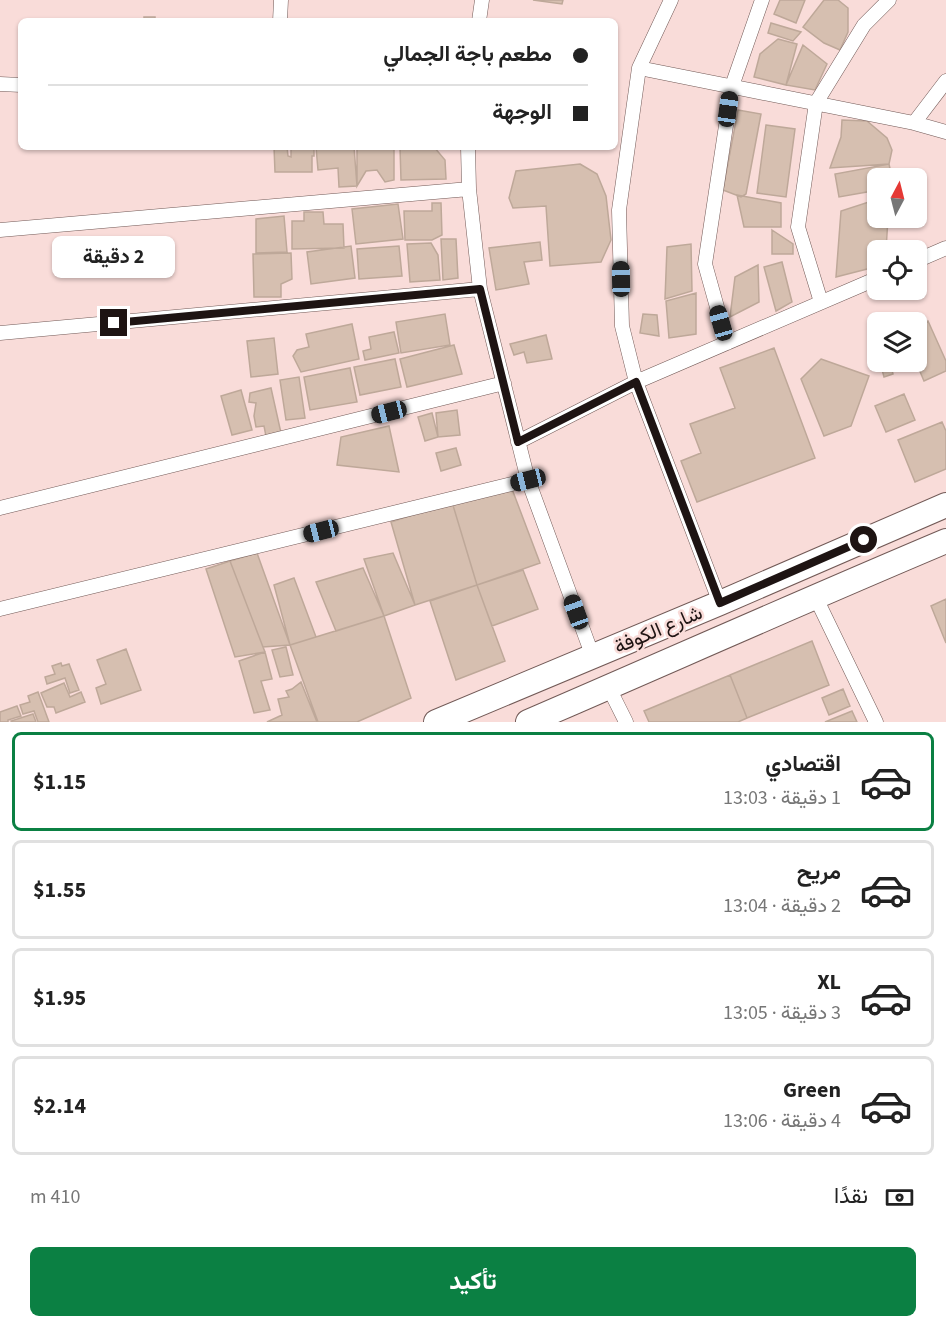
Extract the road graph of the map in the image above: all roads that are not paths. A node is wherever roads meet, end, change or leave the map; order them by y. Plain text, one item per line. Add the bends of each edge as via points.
1 (281, 0) edge
2 (482, 0) edge
3 (671, 0) edge
4 (762, 0) edge
5 (889, 0) edge
6 (280, 18) edge
7 (479, 18) edge
8 (639, 68) junction
9 (946, 81) edge
10 (0, 84) edge
11 (18, 85) edge
12 (732, 86) junction
13 (816, 103) junction
14 (914, 123) junction
15 (946, 132) edge
16 (468, 150) edge
17 (469, 189) junction
18 (0, 230) edge
19 (946, 248) edge
20 (927, 256) edge
21 (867, 283) edge
22 (480, 289) junction
23 (821, 302) junction
24 (0, 333) edge
25 (727, 343) junction
26 (636, 382) junction
27 (504, 383) junction
28 (518, 442) junction
29 (528, 480) junction
30 (946, 505) edge
31 (0, 508) edge
32 (946, 541) edge
33 (815, 596) junction
34 (720, 603) junction
35 (0, 609) edge
36 (592, 657) junction
37 (609, 688) junction
38 (436, 722) edge
39 (528, 722) edge
40 (626, 722) edge
41 (876, 722) edge

1 - 6 street
2 - 7 street
3 - 8 street
4 - 12 street
5 - 13 street via 864,25
8 - 12 street
8 - 26 street via 619,210 622,326
9 - 14 street
10 - 11 street
12 - 13 street
12 - 25 street via 705,264
13 - 14 street
13 - 23 street via 798,227
14 - 15 street
16 - 17 street
17 - 18 street
17 - 22 street
19 - 20 street
21 - 23 street
22 - 24 street
22 - 27 street
23 - 25 street
25 - 26 street
26 - 28 street
26 - 34 street
27 - 28 street
27 - 31 street
28 - 29 street
29 - 35 street
29 - 36 street
30 - 34 highway, شارع الكوفة
32 - 33 highway, شارع الكوفة
33 - 37 highway, شارع الكوفة
33 - 41 street
34 - 36 highway, شارع الكوفة
36 - 38 highway, شارع الكوفة
37 - 39 highway, شارع الكوفة
37 - 40 street

